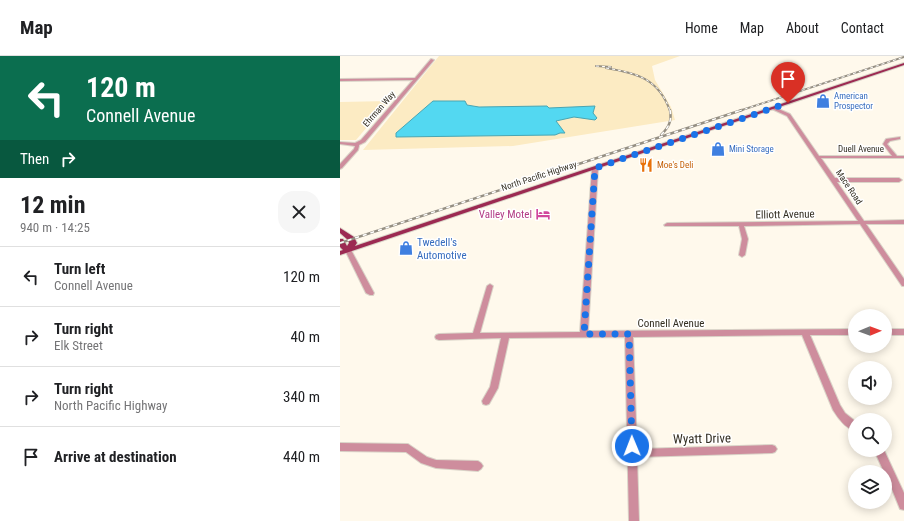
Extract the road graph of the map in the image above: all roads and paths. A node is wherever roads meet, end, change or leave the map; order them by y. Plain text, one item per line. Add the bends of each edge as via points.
1 (432, 60) dead end
2 (904, 64) edge
3 (416, 79) junction
4 (340, 80) edge
5 (774, 108) junction
6 (898, 138) dead end
7 (340, 143) edge
8 (356, 144) junction
9 (904, 156) edge
10 (819, 157) junction
11 (896, 157) junction
12 (340, 167) edge
13 (595, 168) junction
14 (834, 180) junction
15 (899, 180) dead end
16 (904, 222) edge
17 (862, 223) junction
18 (741, 224) junction
19 (667, 225) dead end
20 (340, 230) edge
21 (340, 241) edge
22 (348, 250) junction
23 (340, 253) edge
24 (742, 255) dead end
25 (904, 284) edge
26 (490, 286) dead end
27 (370, 293) dead end
28 (848, 332) edge
29 (892, 332) edge
30 (904, 332) edge
31 (805, 333) junction
32 (584, 334) junction
33 (629, 334) junction
34 (476, 335) junction
35 (506, 335) junction
36 (439, 337) dead end
37 (486, 401) dead end
38 (848, 421) edge
39 (340, 448) edge
40 (772, 449) dead end
41 (632, 453) junction
42 (882, 457) edge
43 (478, 466) dead end
44 (904, 505) edge
45 (634, 521) edge

1 - 3 street, Ehrman Way
2 - 5 main road, North Pacific Highway
3 - 4 street
3 - 8 street, Ehrman Way via 363,141
5 - 10 street, Mace Road via 789,115
5 - 13 main road, North Pacific Highway
6 - 11 street via 888,140 885,144
7 - 8 street
8 - 12 street, Ehrman Way via 356,149
9 - 11 street, Duell Avenue
10 - 11 street, Duell Avenue
10 - 14 street, Mace Road
13 - 22 main road, North Pacific Highway
13 - 32 street
14 - 15 street
14 - 17 street, Mace Road
16 - 17 street, Elliott Avenue
17 - 18 street, Elliott Avenue
17 - 25 street, Mace Road
18 - 19 street, Elliott Avenue
18 - 24 street via 745,239
20 - 22 main road via 353,243
21 - 22 main road
22 - 23 main road, North Pacific Highway
22 - 27 street
26 - 34 street
28 - 31 street, Connell Avenue
29 - 30 street
31 - 33 street, Connell Avenue
31 - 38 street via 836,407
32 - 33 street, Connell Avenue
32 - 35 street, Connell Avenue
33 - 41 street
34 - 35 street, Connell Avenue
34 - 36 street, Connell Avenue
35 - 37 street via 494,388
39 - 43 street via 408,448 424,460 436,464
40 - 41 street, Wyatt Drive
41 - 45 street
42 - 44 street

